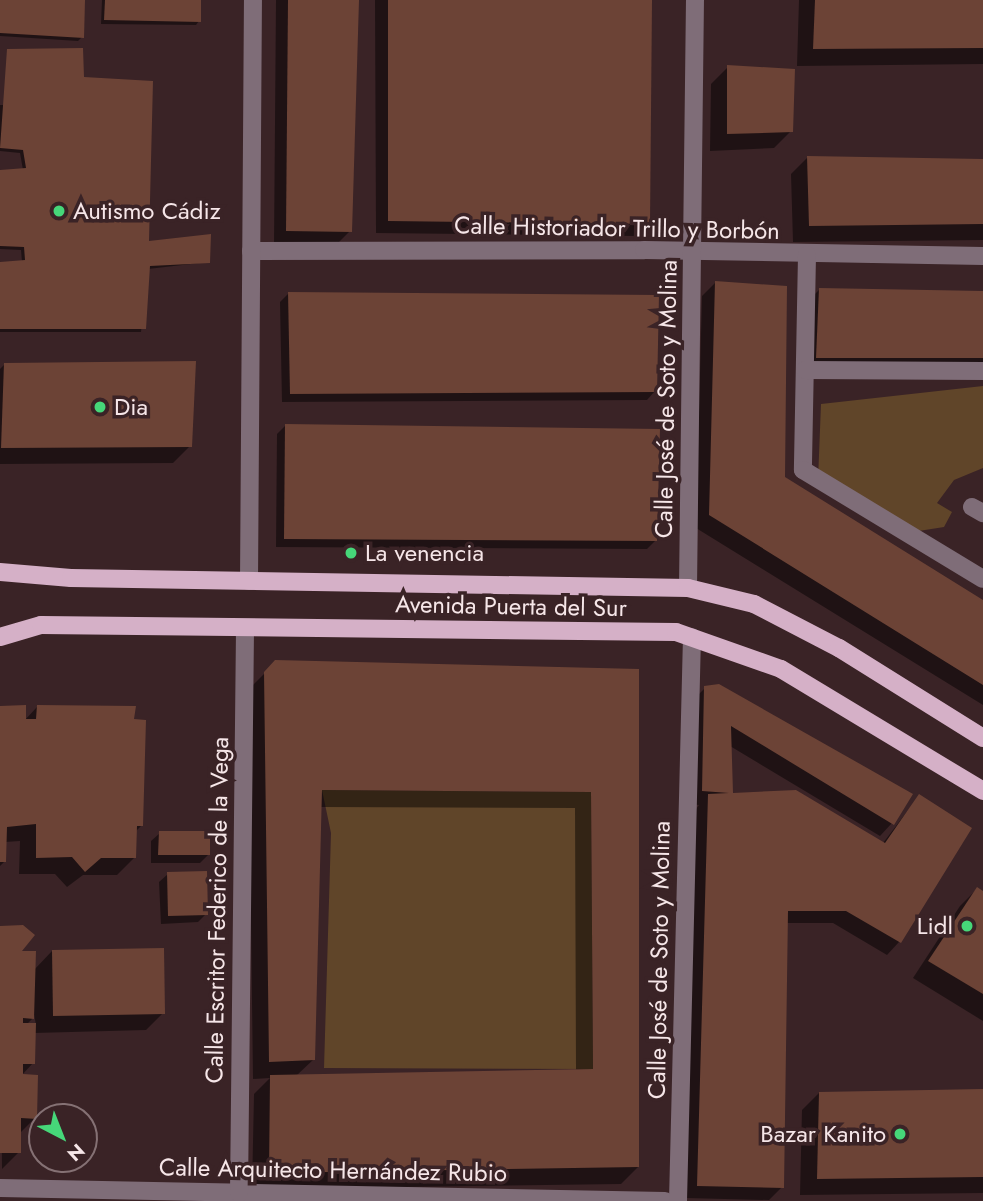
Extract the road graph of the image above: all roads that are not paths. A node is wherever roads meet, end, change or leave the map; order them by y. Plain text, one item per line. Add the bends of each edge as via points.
1 (253, 0) edge
2 (695, 0) edge
3 (251, 251) junction
4 (692, 254) junction
5 (807, 255) junction
6 (983, 256) edge
7 (805, 370) junction
8 (983, 370) edge
9 (0, 572) edge
10 (983, 579) edge
11 (249, 581) junction
12 (688, 588) junction
13 (245, 628) junction
14 (0, 637) edge
15 (692, 637) junction
16 (983, 738) edge
17 (983, 791) edge
18 (0, 1188) edge
19 (239, 1193) junction
20 (665, 1201) edge
21 (678, 1201) edge

1 - 3 street
2 - 4 street, Calle José de Soto y Molina
3 - 4 street, Calle Historiador Trillo y Borbón via 644,250
3 - 11 street
4 - 5 street, Calle Historiador Trillo y Borbón
4 - 12 street, Calle José de Soto y Molina
5 - 6 street, Calle Historiador Trillo y Borbón
5 - 7 street
7 - 8 street
7 - 10 street via 803,470
9 - 11 main road, Avenida Puerta del Sur
11 - 12 main road, Avenida Puerta del Sur
12 - 16 main road, Avenida Puerta del Sur via 754,604 839,648
13 - 14 main road, Avenida Puerta del Sur via 41,625
13 - 15 main road, Avenida Puerta del Sur via 676,632
13 - 19 street, Calle Escritor Federico de la Vega
15 - 17 main road, Avenida Puerta del Sur via 781,669
15 - 21 street, Calle José de Soto y Molina
18 - 19 street, Calle Arquitecto Hernández Rubio
19 - 20 street, Calle Arquitecto Hernández Rubio

